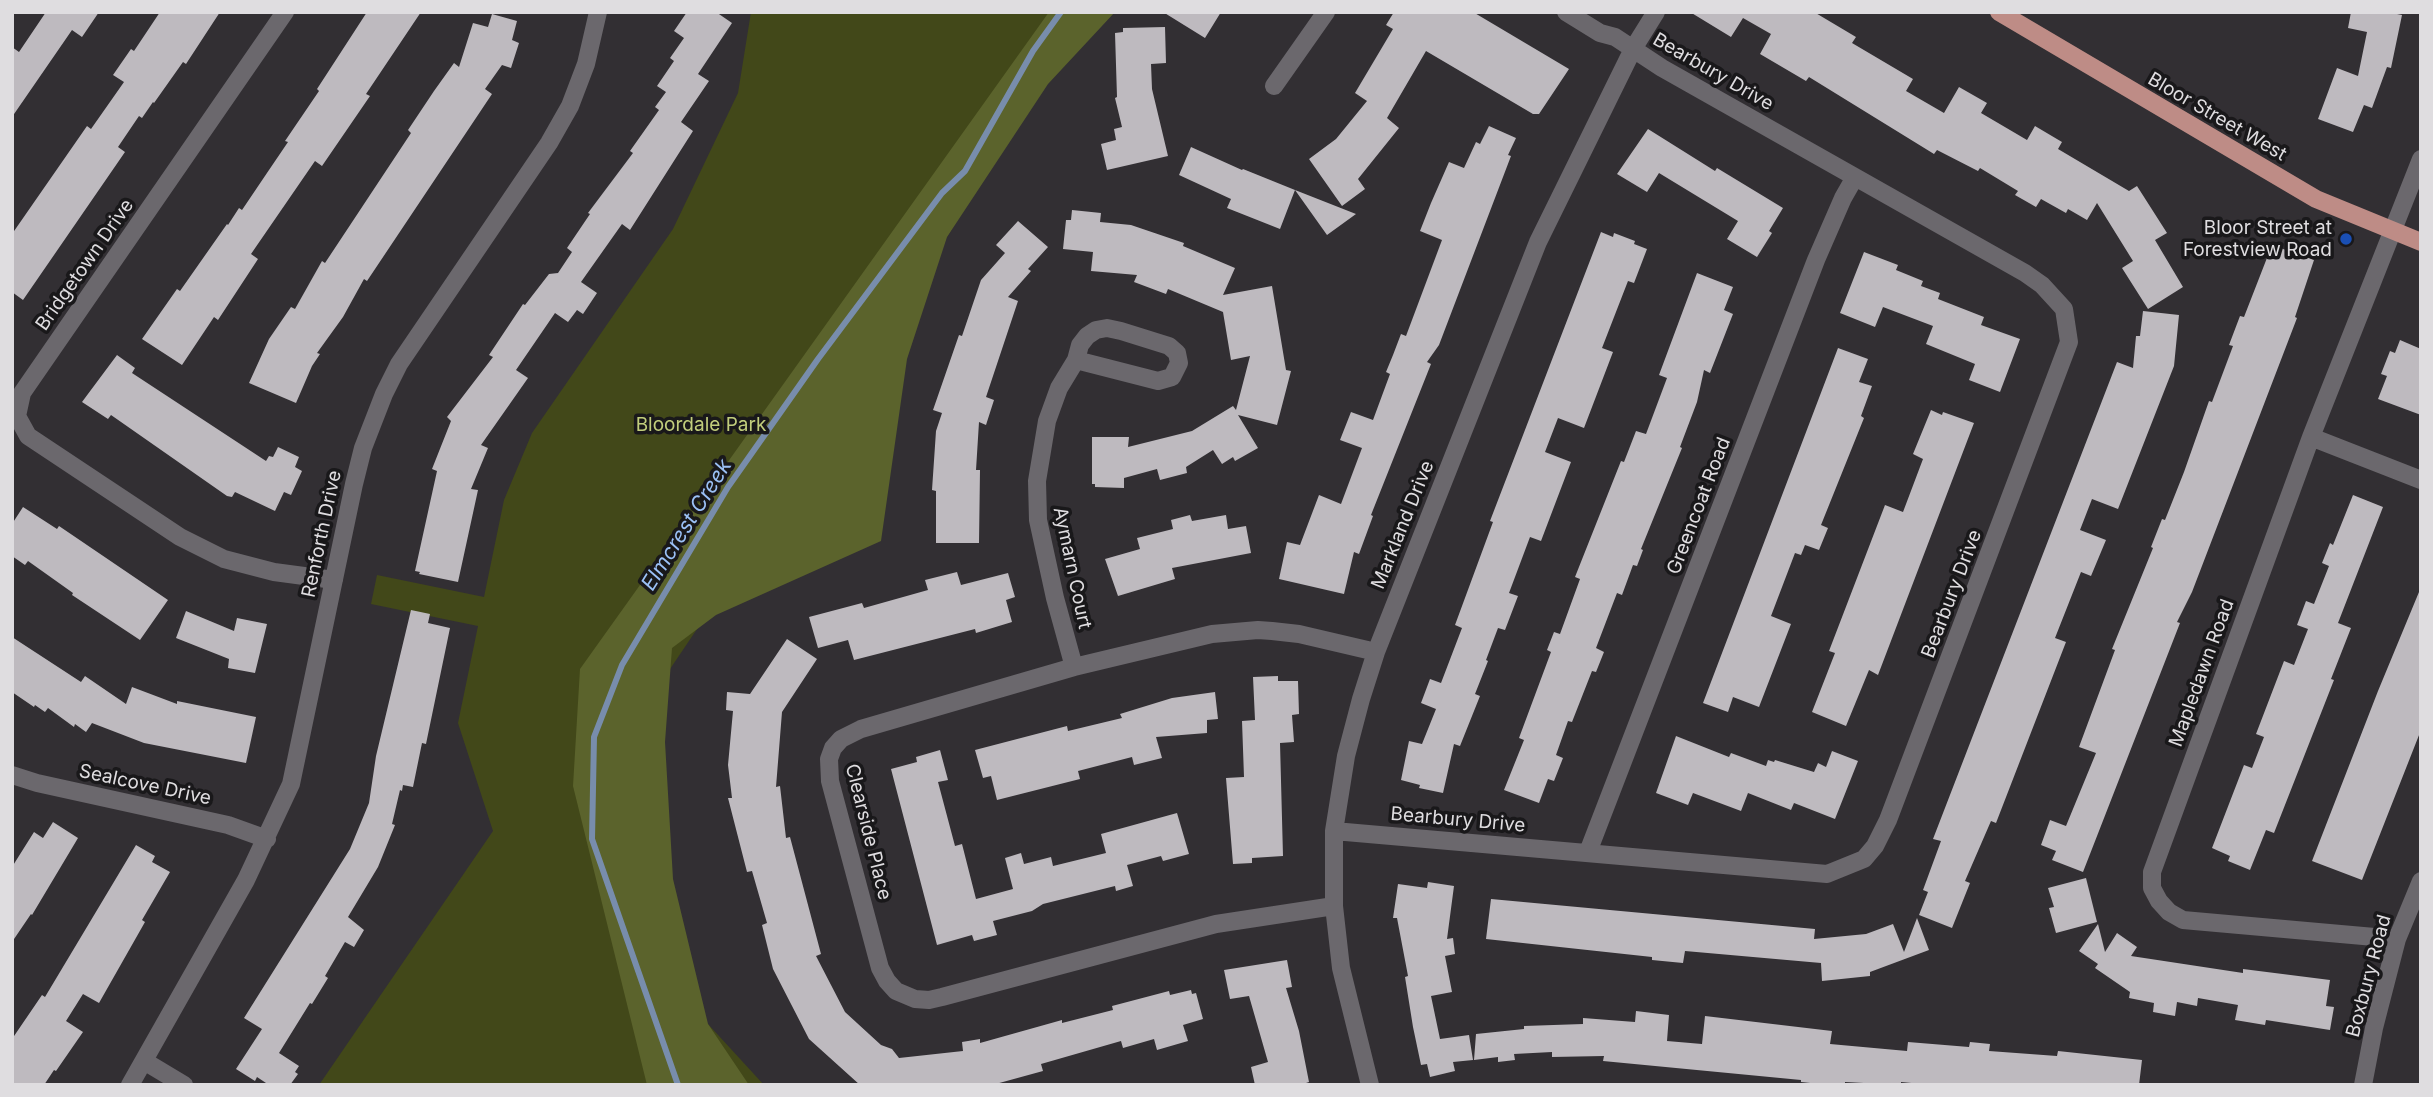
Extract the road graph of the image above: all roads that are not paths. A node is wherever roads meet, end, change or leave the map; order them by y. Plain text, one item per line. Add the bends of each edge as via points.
1 (285, 12) edge
2 (598, 12) edge
3 (1326, 12) edge
4 (1566, 12) edge
5 (1656, 12) edge
6 (1998, 12) edge
7 (1633, 48) junction
8 (1274, 86) dead end
9 (2421, 159) edge
10 (1855, 177) junction
11 (2392, 230) junction
12 (2421, 242) edge
13 (1076, 360) junction
14 (2311, 437) junction
15 (2421, 480) edge
16 (334, 580) junction
17 (1376, 652) junction
18 (1074, 667) junction
19 (12, 775) edge
20 (1334, 831) junction
21 (267, 839) junction
22 (1588, 852) junction
23 (2421, 881) edge
24 (1334, 906) junction
25 (2397, 939) junction
26 (144, 1061) junction
27 (130, 1085) edge
28 (184, 1085) edge
29 (1370, 1085) edge
30 (2363, 1085) edge

1 - 16 street, Bridgetown Drive via 22,393 17,416 28,436 180,537 224,559
2 - 16 street, Renforth Drive via 570,106 406,353 384,394 360,460
3 - 8 street
4 - 7 street, Bearbury Drive
5 - 7 street, Markland Drive
6 - 11 main road, Bloor Street West via 2316,199
7 - 10 street, Bearbury Drive
7 - 17 street, Markland Drive via 1538,242
9 - 11 street, Mapledawn Road
10 - 22 street, Greencoat Road via 1816,260
10 - 22 street, Bearbury Drive via 2042,285 2064,309 2069,342 1888,820 1864,859 1827,874
11 - 12 main road, Bloor Street West
11 - 14 street, Mapledawn Road
13 - 13 street, Aymarn Court via 1158,381 1172,377 1179,363 1170,345 1107,328 1087,336
13 - 18 street, Aymarn Court via 1047,421 1037,481 1038,520
14 - 15 street
14 - 25 street, Mapledawn Road via 2152,872 2152,888 2169,912 2183,920
16 - 21 street, Renforth Drive via 291,784
17 - 18 street, Clearside Place via 1299,634 1258,630 1212,635
17 - 20 street, Markland Drive via 1346,756
18 - 24 street, Clearside Place via 860,729 833,748 830,781 880,968 896,991 929,1000 1216,923
19 - 21 street, Sealcove Drive via 228,825
20 - 22 street, Bearbury Drive
20 - 24 street, Markland Drive
21 - 26 street, Renforth Drive
23 - 25 street, Boxbury Road
24 - 29 street, Markland Drive via 1341,968
25 - 30 street, Boxbury Road
26 - 27 street, Renforth Drive
26 - 28 street

